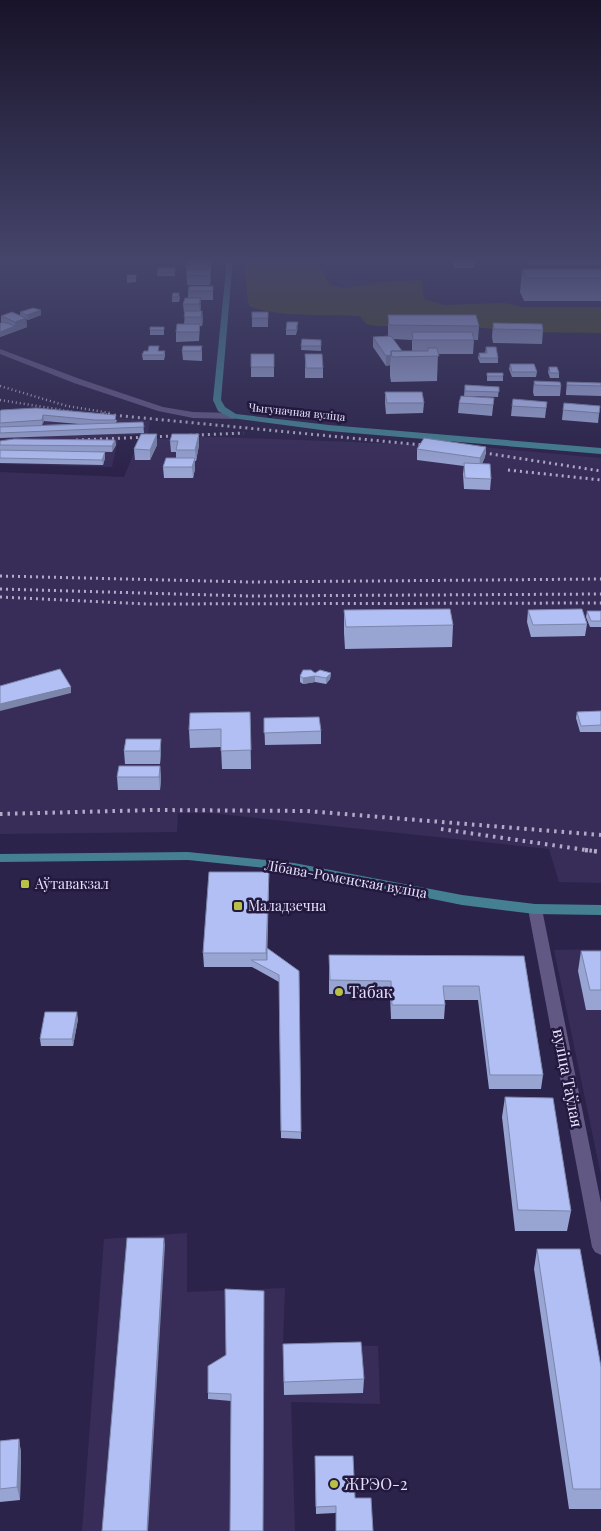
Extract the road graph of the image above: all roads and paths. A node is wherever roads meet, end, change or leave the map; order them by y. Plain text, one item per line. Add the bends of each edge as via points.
1 (223, 330) edge
2 (0, 351) edge
3 (234, 416) junction
4 (601, 451) edge
5 (0, 858) edge
6 (535, 909) junction
7 (601, 910) edge
8 (601, 1247) edge

1 - 3 main road via 217,400 221,408
2 - 3 street, Чыгуначная вуліца via 161,409 193,415
3 - 4 main road, Чыгуначная вуліца via 329,428
5 - 6 main road, Лібава-Роменская вуліца via 188,856 294,867 462,900
6 - 7 main road, Лібава-Роменская вуліца
6 - 8 street, вуліца Таўлая

